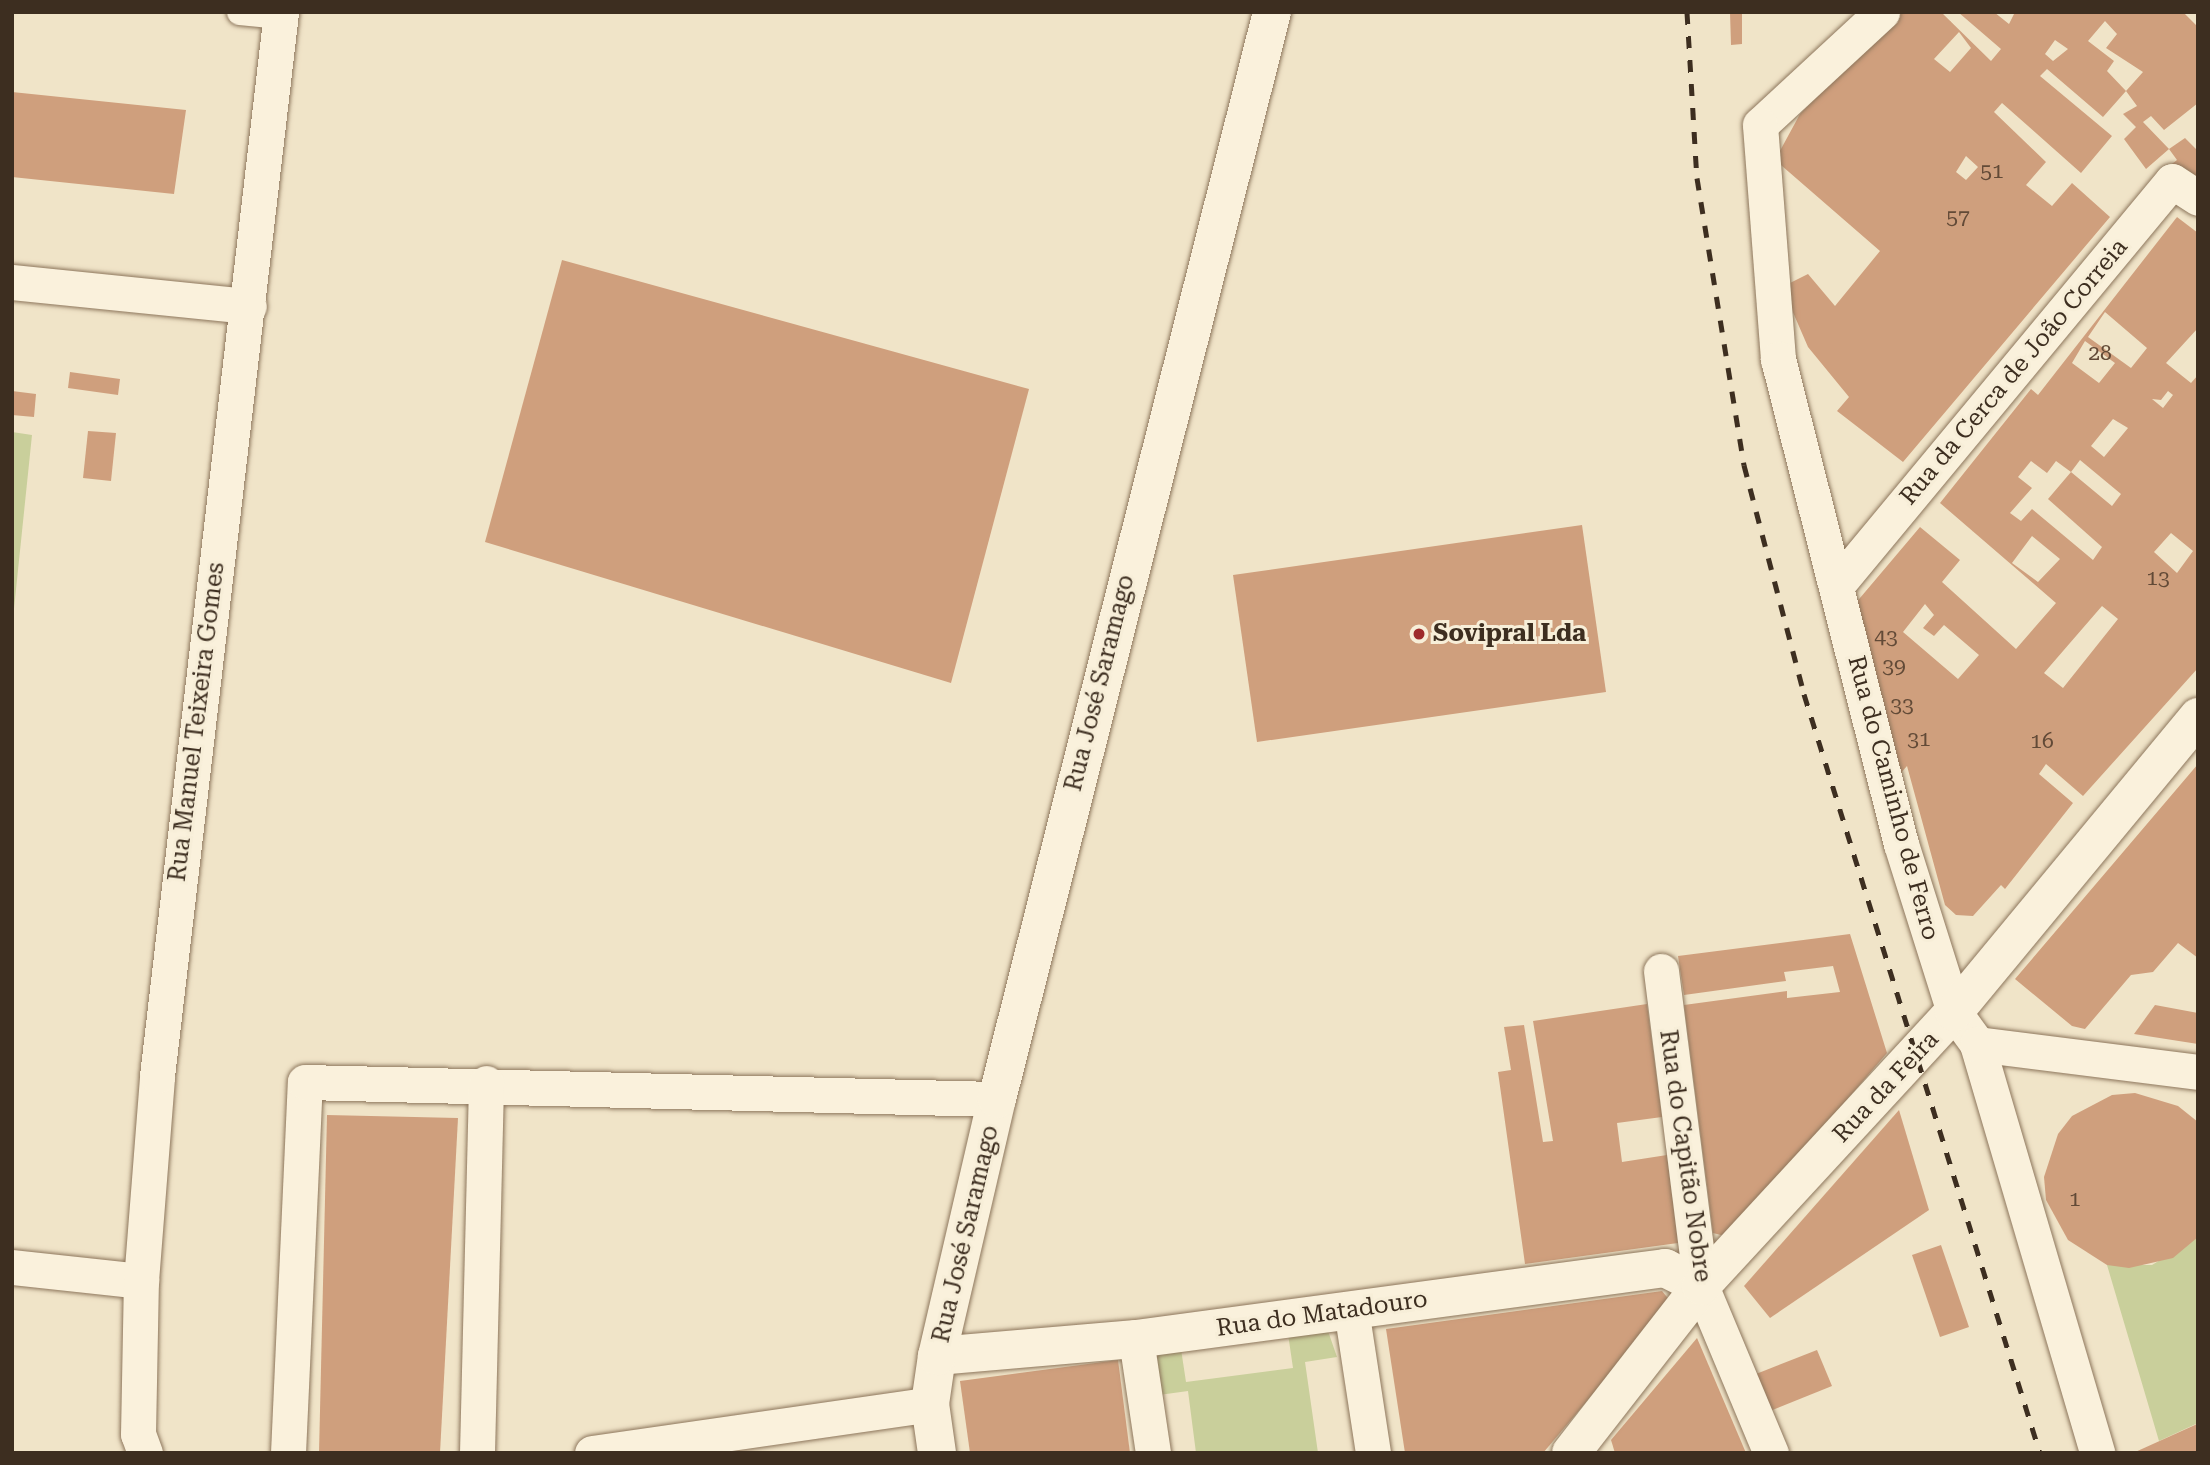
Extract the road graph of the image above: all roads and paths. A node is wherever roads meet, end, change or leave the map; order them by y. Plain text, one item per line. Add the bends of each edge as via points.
1 (240, 12) edge
2 (1272, 12) edge
3 (1882, 12) edge
4 (281, 14) edge
5 (2198, 198) edge
6 (12, 282) edge
7 (248, 306) junction
8 (1836, 586) junction
9 (2198, 717) edge
10 (1661, 971) dead end
11 (1954, 1012) junction
12 (1977, 1044) junction
13 (2198, 1072) edge
14 (486, 1083) junction
15 (997, 1100) junction
16 (12, 1267) edge
17 (141, 1281) junction
18 (1701, 1286) junction
19 (1351, 1309) junction
20 (1136, 1339) junction
21 (937, 1356) junction
22 (930, 1404) junction
23 (142, 1443) edge
24 (1586, 1446) edge
25 (288, 1453) edge
26 (477, 1453) edge
27 (592, 1453) edge
28 (937, 1453) edge
29 (1153, 1453) edge
30 (1373, 1453) edge
31 (1771, 1453) edge
32 (2097, 1453) edge

1 - 4 street
2 - 15 street, Rua José Saramago
3 - 8 street, Rua do Caminho de Ferro via 1760,125 1778,359
4 - 7 street, Rua Manuel Teixeira Gomes
5 - 8 street, Rua da Cerca de João Correia via 2172,181
6 - 7 street
7 - 17 street, Rua Manuel Teixeira Gomes via 161,1035
8 - 11 street, Rua do Caminho de Ferro via 1901,844
9 - 11 street, Rua da Feira
10 - 18 street, Rua do Capitão Nobre
11 - 12 street, Rua do Caminho de Ferro
11 - 18 street, Rua da Feira
12 - 13 street
12 - 32 street, Rua do Caminho de Ferro
14 - 15 street
14 - 25 street via 305,1082
14 - 26 street
15 - 21 street, Rua José Saramago
16 - 17 street
17 - 23 street, Rua Manuel Teixeira Gomes
18 - 19 street, Rua do Matadouro via 1665,1268
18 - 24 street, Rua da Feira
18 - 31 street, Rua do Capitão Nobre
19 - 20 street, Rua do Matadouro
19 - 30 street
20 - 21 street, Rua do Matadouro
20 - 29 street
21 - 22 street, Rua José Saramago
22 - 27 street
22 - 28 street, Rua José Saramago

